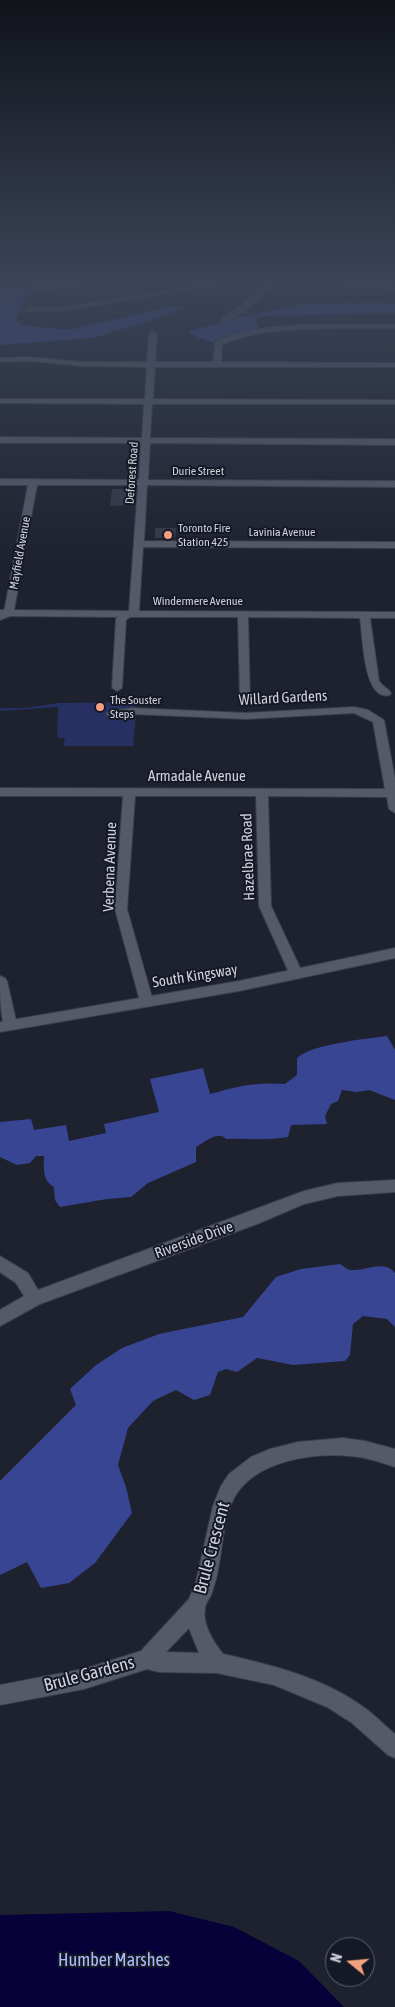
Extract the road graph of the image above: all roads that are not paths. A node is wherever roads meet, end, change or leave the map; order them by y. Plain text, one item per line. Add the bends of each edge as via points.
1 (150, 377) edge
2 (0, 401) edge
3 (148, 401) junction
4 (395, 402) edge
5 (0, 440) edge
6 (146, 440) junction
7 (395, 442) edge
8 (0, 482) edge
9 (33, 482) junction
10 (144, 483) junction
11 (395, 484) edge
12 (139, 544) junction
13 (395, 545) edge
14 (131, 614) junction
15 (243, 614) junction
16 (3, 615) edge
17 (365, 615) junction
18 (395, 615) edge
19 (117, 688) dead end
20 (386, 693) dead end
21 (245, 700) dead end
22 (112, 714) dead end
23 (0, 792) edge
24 (129, 792) junction
25 (262, 792) junction
26 (394, 793) edge
27 (395, 809) edge
28 (395, 953) edge
29 (296, 974) junction
30 (0, 981) edge
31 (146, 1001) junction
32 (5, 1026) edge
33 (395, 1186) edge
34 (0, 1263) edge
35 (34, 1299) junction
36 (0, 1319) edge
37 (395, 1458) edge
38 (195, 1608) junction
39 (147, 1659) junction
40 (217, 1663) junction
41 (0, 1695) edge
42 (395, 1748) edge

1 - 3 street, Deforest Road
2 - 3 street
3 - 4 street
3 - 6 street, Deforest Road
5 - 6 street
6 - 7 street
6 - 10 street, Deforest Road
8 - 9 street, Durie Street
9 - 10 street, Durie Street
9 - 16 street, Mayfield Avenue
10 - 11 street, Durie Street
10 - 12 street, Deforest Road
12 - 13 street, Lavinia Avenue
12 - 14 street, Deforest Road
14 - 15 street, Windermere Avenue
14 - 16 street, Windermere Avenue
14 - 19 street, Deforest Road via 121,619
15 - 17 street, Windermere Avenue
15 - 21 street
17 - 18 street, Windermere Avenue
17 - 20 street via 374,681 378,689
22 - 26 street, Willard Gardens via 132,711 246,716 335,710 364,712 378,720
23 - 24 street, Armadale Avenue
24 - 25 street, Armadale Avenue
24 - 31 street, Verbena Avenue via 121,909
25 - 26 street, Armadale Avenue
25 - 29 street, Hazelbrae Road via 265,906
26 - 27 street, Willard Gardens
28 - 29 street, South Kingsway
29 - 31 street, South Kingsway
30 - 32 street
31 - 32 street, South Kingsway
33 - 35 street, Riverside Drive via 334,1189 284,1202 251,1219
34 - 35 street via 22,1278
35 - 36 street, Riverside Drive
37 - 38 street, Brule Crescent via 369,1450 321,1448 271,1456 249,1468 231,1487 222,1505 206,1582
38 - 39 street, Brule Crescent
38 - 40 street, Brule Crescent via 199,1634
39 - 40 street, Brule Gardens
39 - 41 street, Brule Gardens via 84,1679
40 - 42 street, Brule Gardens via 274,1675 334,1700 359,1716

